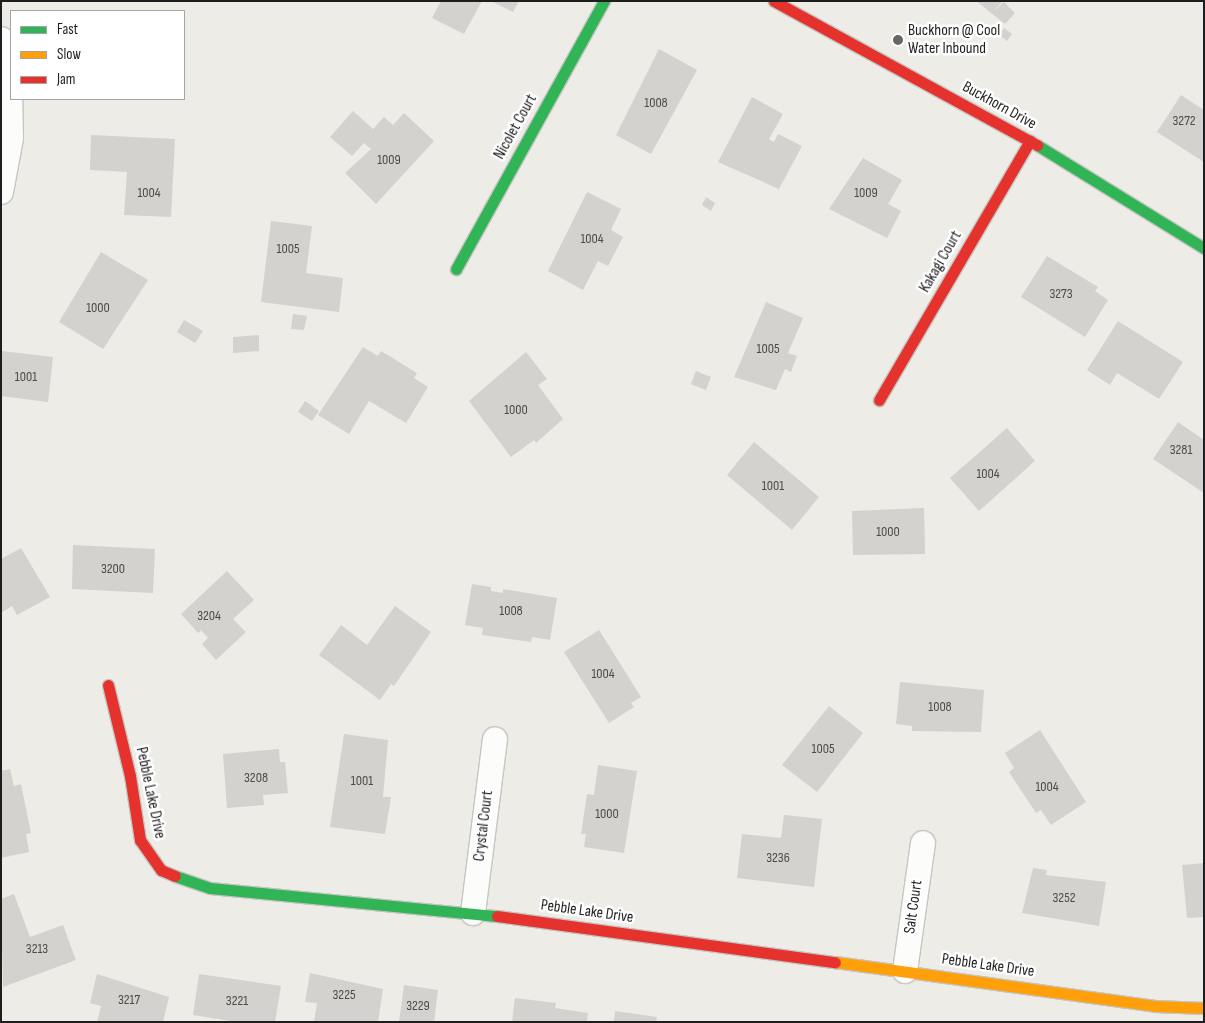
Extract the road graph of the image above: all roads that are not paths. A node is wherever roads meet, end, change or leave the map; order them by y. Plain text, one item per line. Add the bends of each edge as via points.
1 (604, 1) edge
2 (774, 1) edge
3 (1, 39) edge
4 (10, 87) edge
5 (10, 100) edge
6 (1030, 141) junction
7 (1, 192) edge
8 (1204, 248) edge
9 (456, 269) dead end
10 (879, 400) dead end
11 (108, 685) dead end
12 (495, 738) dead end
13 (923, 843) dead end
14 (473, 913) junction
15 (905, 971) junction
16 (1204, 1008) edge

1 - 9 street, Nicolet Court
2 - 6 street, Buckhorn Drive
3 - 4 street
5 - 7 street via 11,138
6 - 8 street, Buckhorn Drive
6 - 10 street, Kakagi Court
11 - 14 street, Pebble Lake Drive via 130,776 140,840 161,870 210,888
12 - 14 street, Crystal Court
13 - 15 street, Salt Court
14 - 15 street, Pebble Lake Drive
15 - 16 street, Pebble Lake Drive via 1155,1006

